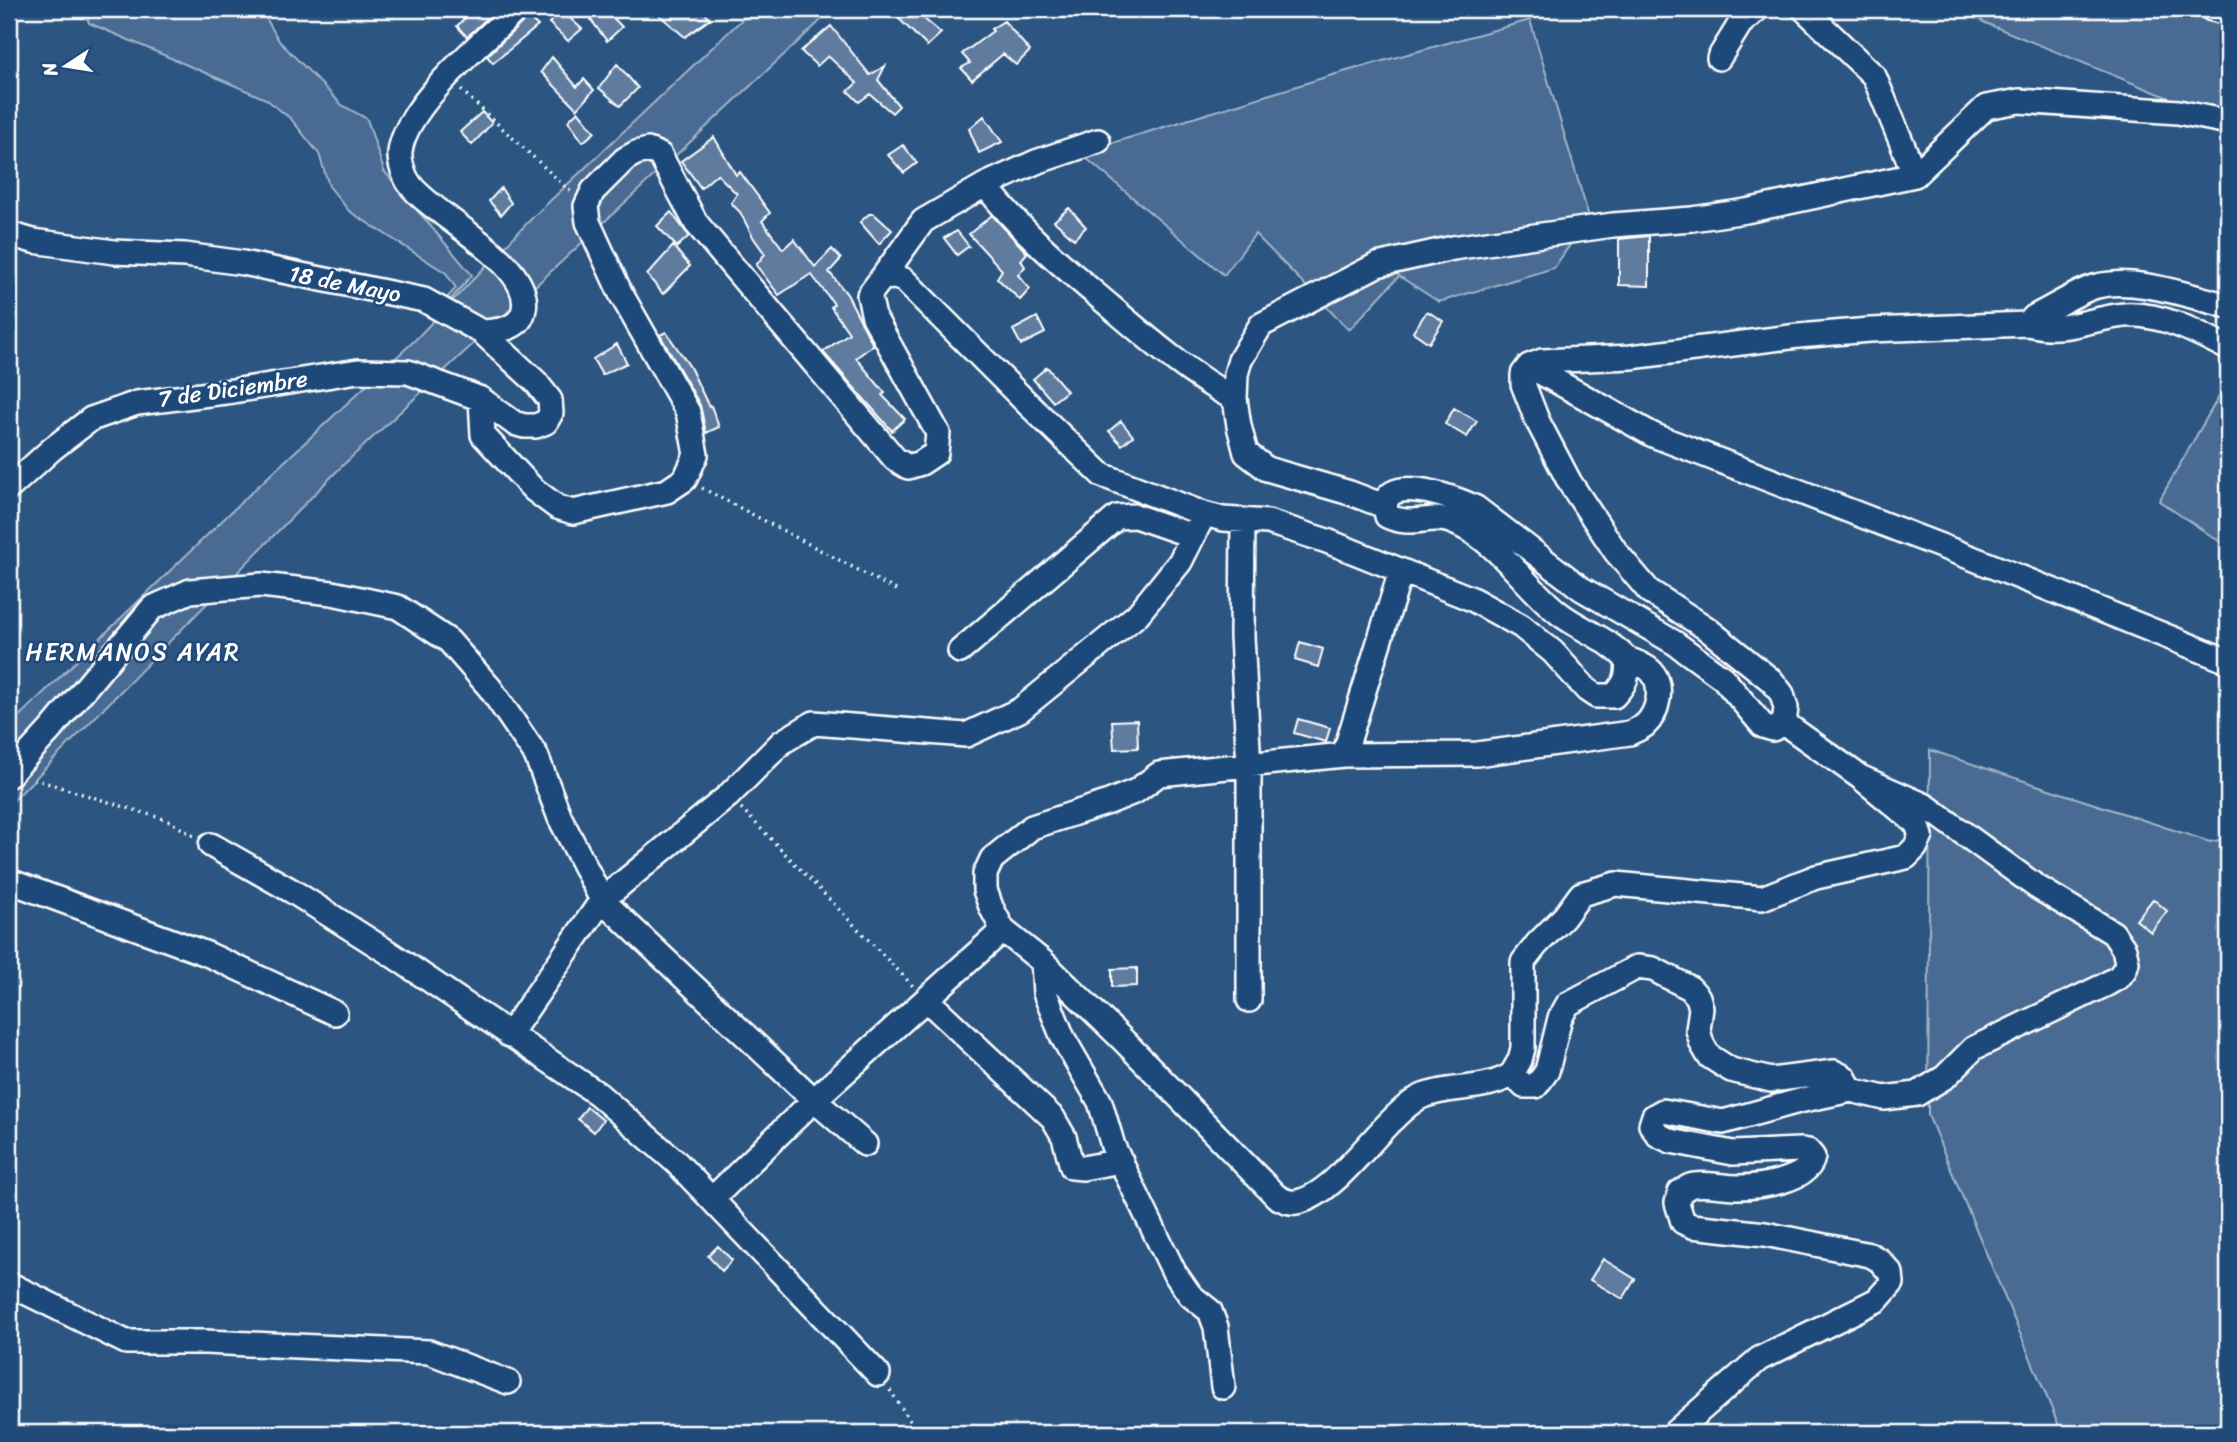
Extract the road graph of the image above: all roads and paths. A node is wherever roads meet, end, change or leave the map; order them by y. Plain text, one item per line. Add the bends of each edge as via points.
1 (517, 9) edge
2 (1756, 9) edge
3 (1804, 9) edge
4 (2212, 9) edge
5 (2228, 13) edge
6 (1718, 58) dead end
7 (446, 77) junction
8 (2228, 122) edge
9 (1098, 141) dead end
10 (1915, 175) junction
11 (985, 185) junction
12 (586, 206) junction
13 (9, 234) edge
14 (882, 278) junction
15 (2228, 306) edge
16 (2028, 324) junction
17 (482, 332) junction
18 (2228, 348) edge
19 (1529, 366) junction
20 (481, 399) junction
21 (1235, 399) junction
22 (685, 479) junction
23 (9, 488) edge
24 (1384, 506) junction
25 (1204, 514) junction
26 (1243, 520) junction
27 (1193, 536) junction
28 (1401, 571) junction
29 (898, 591) dead end
30 (960, 651) dead end
31 (1628, 659) junction
32 (2228, 661) edge
33 (1784, 723) junction
34 (1344, 755) junction
35 (1248, 767) junction
36 (10, 773) edge
37 (1860, 777) junction
38 (728, 796) junction
39 (211, 845) joint
40 (9, 881) edge
41 (602, 900) junction
42 (1003, 930) junction
43 (1043, 962) junction
44 (927, 1000) junction
45 (1249, 1000) dead end
46 (335, 1013) dead end
47 (509, 1035) junction
48 (1512, 1074) junction
49 (1851, 1090) junction
50 (814, 1100) junction
51 (864, 1144) dead end
52 (1121, 1161) junction
53 (712, 1199) junction
54 (9, 1284) edge
55 (878, 1374) joint
56 (508, 1382) dead end
57 (1223, 1387) dead end
58 (918, 1433) edge
59 (1674, 1433) edge

1 - 7 street
2 - 6 street
3 - 10 street via 1874,76
4 - 5 street
7 - 12 path
7 - 17 street via 418,113 400,154 412,187 505,263 517,280 525,298 518,323 502,331
8 - 10 street via 2178,112 2019,101 1986,107
9 - 11 street
10 - 21 street via 1746,211 1528,237 1377,265 1261,325 1240,360
11 - 14 street via 923,221
11 - 21 street via 1050,257 1207,384
12 - 14 street via 593,191 625,159 648,150 660,155 696,222 895,459 908,467 936,453 938,433 874,317 869,295
12 - 22 street via 588,222 621,294 688,412 696,455
13 - 17 street, 18 de Mayo via 114,252 243,263 411,297
14 - 25 street via 904,280 1102,475
15 - 16 street via 2148,286 2112,283 2090,288
16 - 18 street via 2055,329 2126,315 2152,317
16 - 19 street via 1846,332 1632,357 1542,361
17 - 20 street, 18 de Mayo via 536,382 550,400 551,413 545,422 524,426
19 - 32 street via 1653,435
19 - 33 street via 1523,384 1537,420 1570,483 1616,552 1649,591 1706,628 1772,681 1782,694
20 - 22 street via 483,435 533,489 557,506 573,512 609,505 667,491
20 - 23 street, 7 de Diciembre via 408,372 358,371 137,403 91,419
21 - 24 street via 1246,453 1267,469
22 - 29 path
24 - 31 street via 1387,516 1400,522 1448,520 1486,540 1560,614 1601,636
24 - 33 street via 1387,497 1398,490 1459,498 1583,589 1675,643 1723,678 1763,726 1773,729
25 - 26 street
25 - 27 street
26 - 28 street via 1268,522 1327,541
26 - 35 street
27 - 30 street via 1135,516 1117,517
27 - 38 street via 1180,562 1137,615 1020,710 965,735 814,723 782,742
28 - 31 street via 1472,599 1521,626 1596,696 1614,696 1625,684
28 - 34 street
31 - 34 street via 1651,670 1658,684 1653,713 1630,733 1477,754
33 - 37 street
34 - 35 street
35 - 42 street via 1159,774 1136,791 1032,827 992,859 985,874 985,890
35 - 45 street
36 - 39 path via 167,820
36 - 41 street via 152,608 190,591 261,585 398,607 449,642 490,688 536,755 560,818
37 - 48 street via 1917,824 1921,836 1906,857 1816,877 1762,898 1616,884 1581,894 1523,962 1523,1048
37 - 49 street via 1926,806 2038,887 2113,933 2127,962 2119,977 1974,1048 1945,1077 1917,1094 1884,1098
38 - 41 street
38 - 44 path
39 - 47 street via 303,898
40 - 46 street via 207,954
41 - 47 street
41 - 50 street
42 - 43 street
42 - 44 street
43 - 48 street via 1286,1202 1316,1195 1421,1097 1500,1081
43 - 52 street via 1045,993 1063,1038 1100,1102
44 - 50 street
44 - 52 street via 1053,1118 1072,1167
47 - 53 street via 598,1094
48 - 49 street via 1524,1086 1535,1086 1547,1071 1568,1004 1637,967 1653,969 1690,988 1701,1008 1698,1030 1702,1044 1709,1056 1731,1070 1771,1080 1834,1072 1844,1077
49 - 59 street via 1723,1122 1664,1111 1654,1116 1651,1125 1671,1141 1733,1153 1800,1150 1813,1157 1804,1172 1780,1182 1741,1187 1692,1185 1680,1192 1677,1203 1683,1222 1870,1255 1891,1273 1892,1283 1877,1300 1759,1359
50 - 51 street
50 - 53 street
52 - 57 street via 1174,1272 1190,1295 1210,1311
53 - 55 street
54 - 56 street via 126,1342 429,1352
55 - 58 path

